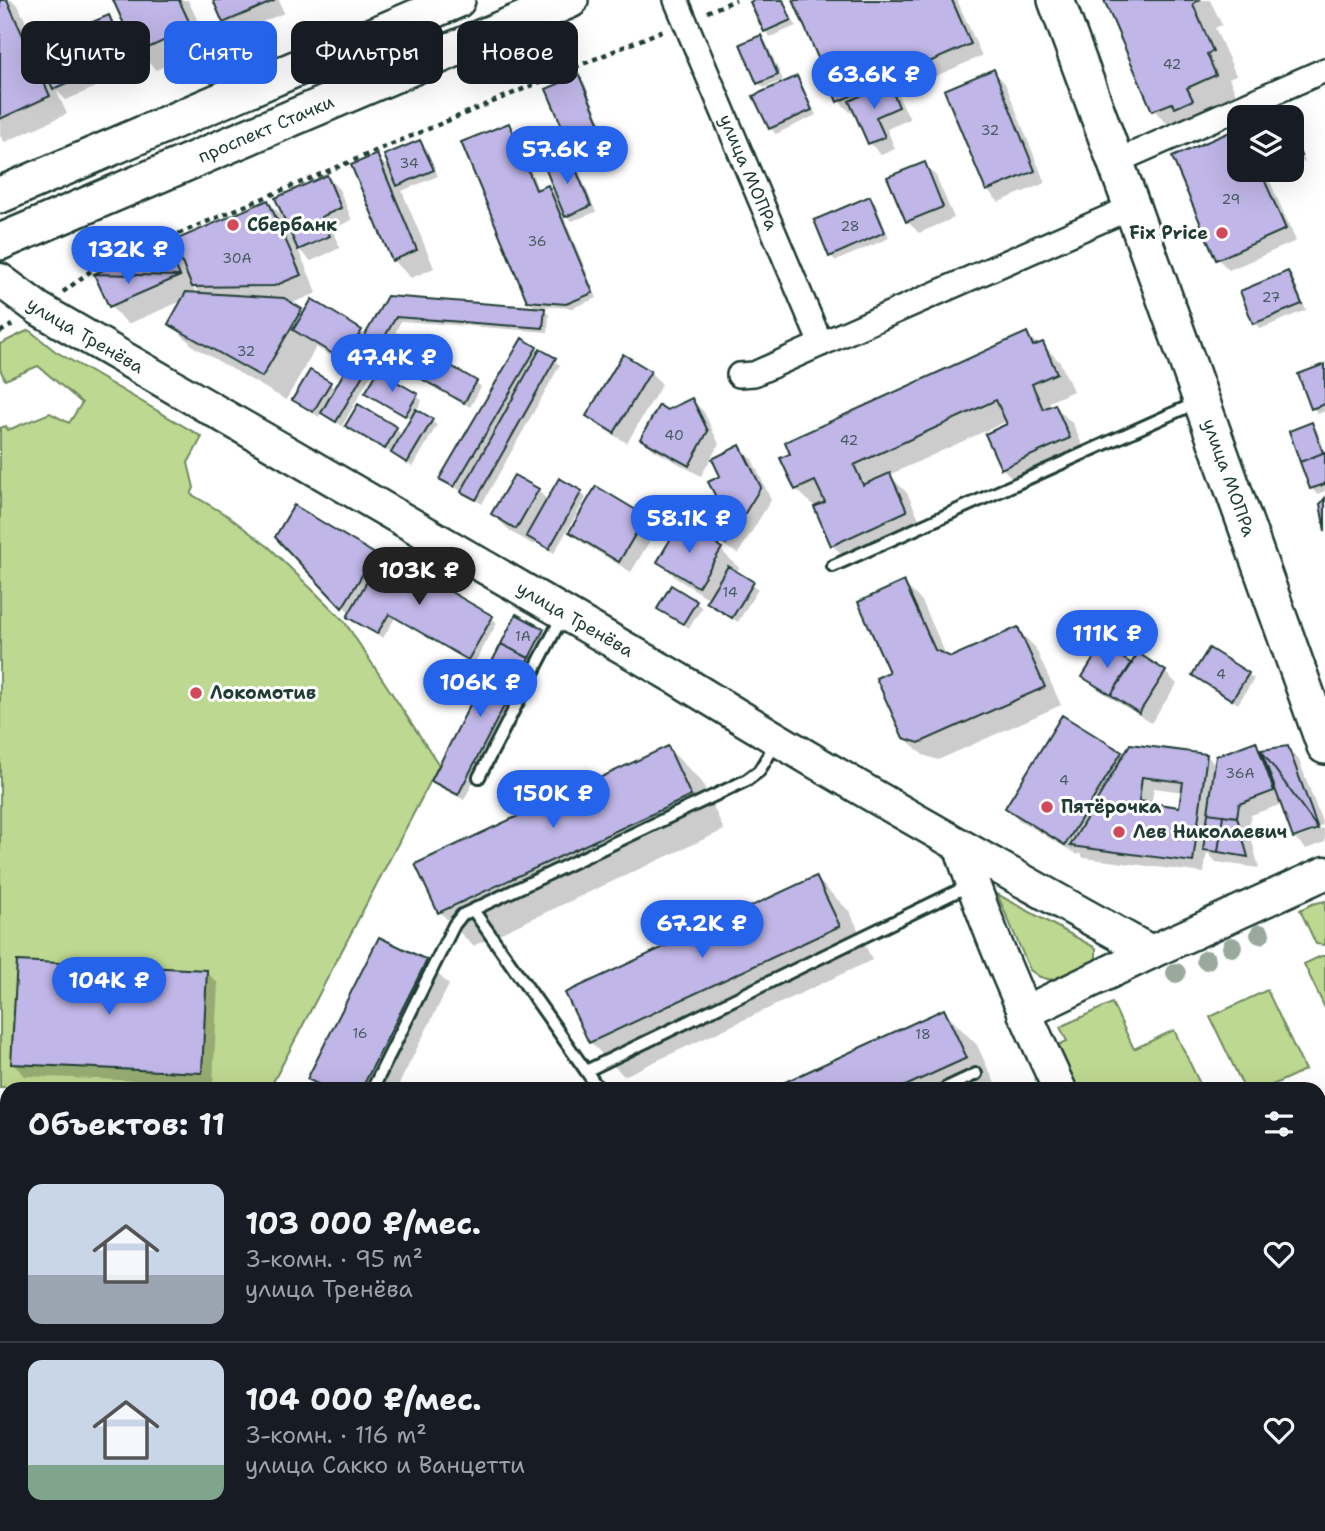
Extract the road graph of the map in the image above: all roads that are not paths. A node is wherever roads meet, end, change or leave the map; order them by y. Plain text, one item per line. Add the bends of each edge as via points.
1 (457, 0) edge
2 (570, 0) edge
3 (1056, 0) edge
4 (680, 10) edge
5 (1325, 70) edge
6 (1115, 162) junction
7 (0, 195) edge
8 (1132, 207) junction
9 (0, 242) edge
10 (0, 280) edge
11 (821, 344) junction
12 (739, 375) dead end
13 (1201, 401) junction
14 (832, 566) dead end
15 (564, 613) junction
16 (778, 741) junction
17 (1325, 746) edge
18 (479, 777) dead end
19 (961, 848) junction
20 (1325, 873) edge
21 (973, 884) junction
22 (473, 910) junction
23 (1151, 952) junction
24 (1024, 1013) junction
25 (586, 1071) junction
26 (975, 1074) dead end
27 (376, 1082) edge
28 (594, 1082) edge
29 (958, 1082) edge
30 (1053, 1082) edge

1 - 7 main road
2 - 9 main road, проспект Стачки
3 - 6 main road, улица МОПРа
4 - 11 street, улица МОПРа
5 - 6 street
6 - 8 main road, улица МОПРа
8 - 11 street
8 - 13 main road, улица МОПРа
10 - 15 street, улица Тренёва via 39,309
11 - 12 street via 754,374
13 - 14 lane
13 - 17 main road, улица МОПРа
15 - 16 street, улица Тренёва
15 - 18 lane
16 - 19 street, улица Тренёва
16 - 22 lane via 759,771 747,780
19 - 21 street
19 - 23 street, улица Тренёва
20 - 23 street
21 - 24 street
21 - 25 lane
22 - 25 lane
22 - 27 lane via 454,925
23 - 24 street
24 - 30 street
25 - 28 lane
26 - 29 lane

